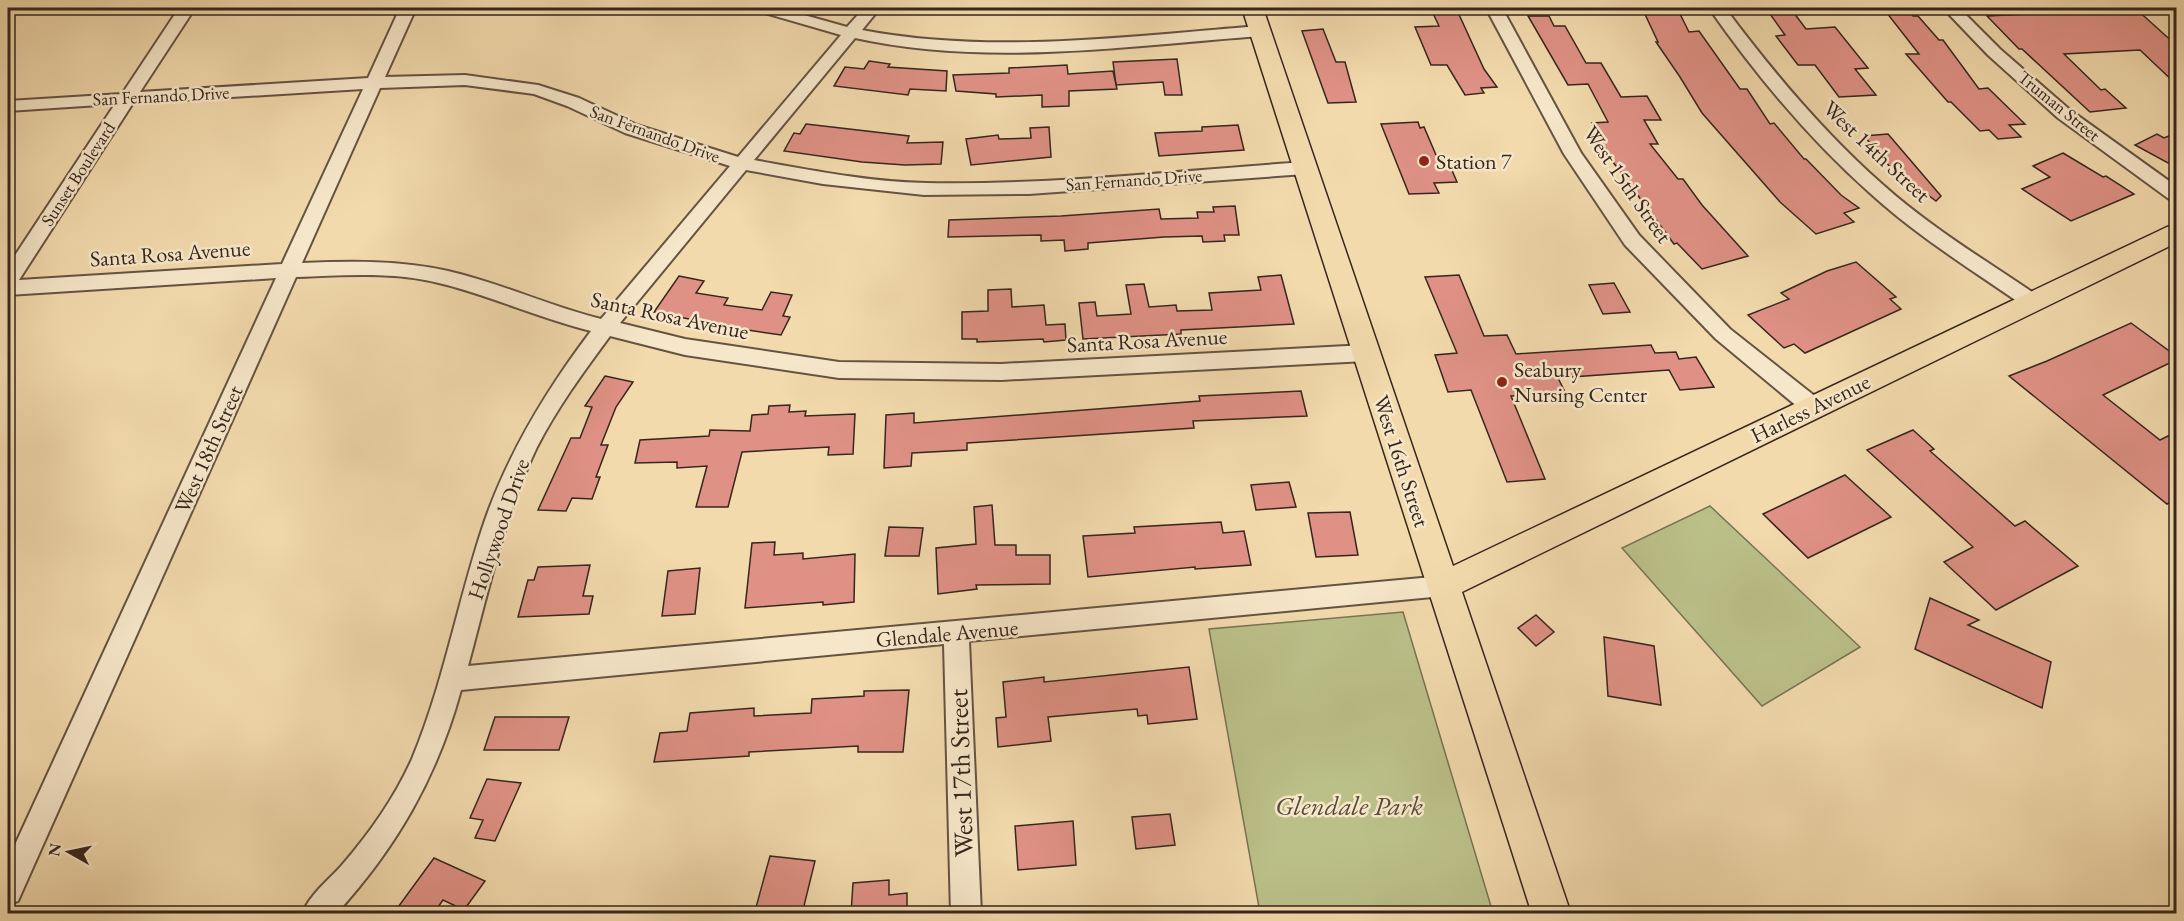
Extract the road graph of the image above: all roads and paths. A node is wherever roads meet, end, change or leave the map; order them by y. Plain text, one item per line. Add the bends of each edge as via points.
1 (187, 8) edge
2 (408, 8) edge
3 (764, 8) edge
4 (872, 8) edge
5 (1494, 8) edge
6 (1717, 8) edge
7 (1951, 8) edge
8 (1256, 19) edge
9 (852, 33) junction
10 (373, 84) junction
11 (128, 98) junction
12 (8, 106) edge
13 (742, 164) junction
14 (1305, 168) junction
15 (2176, 195) edge
16 (2176, 233) edge
17 (289, 270) junction
18 (8, 281) edge
19 (8, 288) edge
20 (2031, 301) junction
21 (606, 327) junction
22 (1366, 353) junction
23 (1813, 407) junction
24 (1443, 586) junction
25 (956, 632) junction
26 (451, 679) junction
27 (8, 891) edge
28 (316, 914) edge
29 (966, 914) edge
30 (1552, 914) edge

1 - 11 street, Sunset Boulevard
2 - 10 street, West 18th Street
3 - 9 street
4 - 9 street, Hollywood Drive
5 - 23 street, West 15th Street via 1573,154 1632,240 1723,334
6 - 20 street, West 14th Street via 1789,100 1852,165 1904,212
7 - 15 street, Truman Street via 2064,114
8 - 9 street via 1029,46 961,46
8 - 14 main road, West 16th Street
9 - 13 street, Hollywood Drive
10 - 11 street, San Fernando Drive
10 - 13 street, San Fernando Drive via 465,80 538,90 631,129
10 - 17 street, West 18th Street
11 - 12 street, San Fernando Drive
11 - 18 street, Sunset Boulevard
13 - 14 street, San Fernando Drive via 924,189 1029,188
13 - 21 street, Hollywood Drive
14 - 22 main road, West 16th Street
16 - 20 main road, Harless Avenue
17 - 19 street, Santa Rosa Avenue
17 - 21 street, Santa Rosa Avenue via 423,272
17 - 27 street, West 18th Street
20 - 23 main road, Harless Avenue
21 - 22 street, Santa Rosa Avenue via 685,347 839,370 1001,372
21 - 26 street, Hollywood Drive via 526,445 494,528
22 - 24 main road, West 16th Street
23 - 24 main road, Harless Avenue
24 - 25 street, Glendale Avenue
24 - 30 main road, West 16th Street
25 - 26 street, Glendale Avenue
25 - 29 street, West 17th Street
26 - 28 street, Hollywood Drive via 422,767 393,820 353,874

